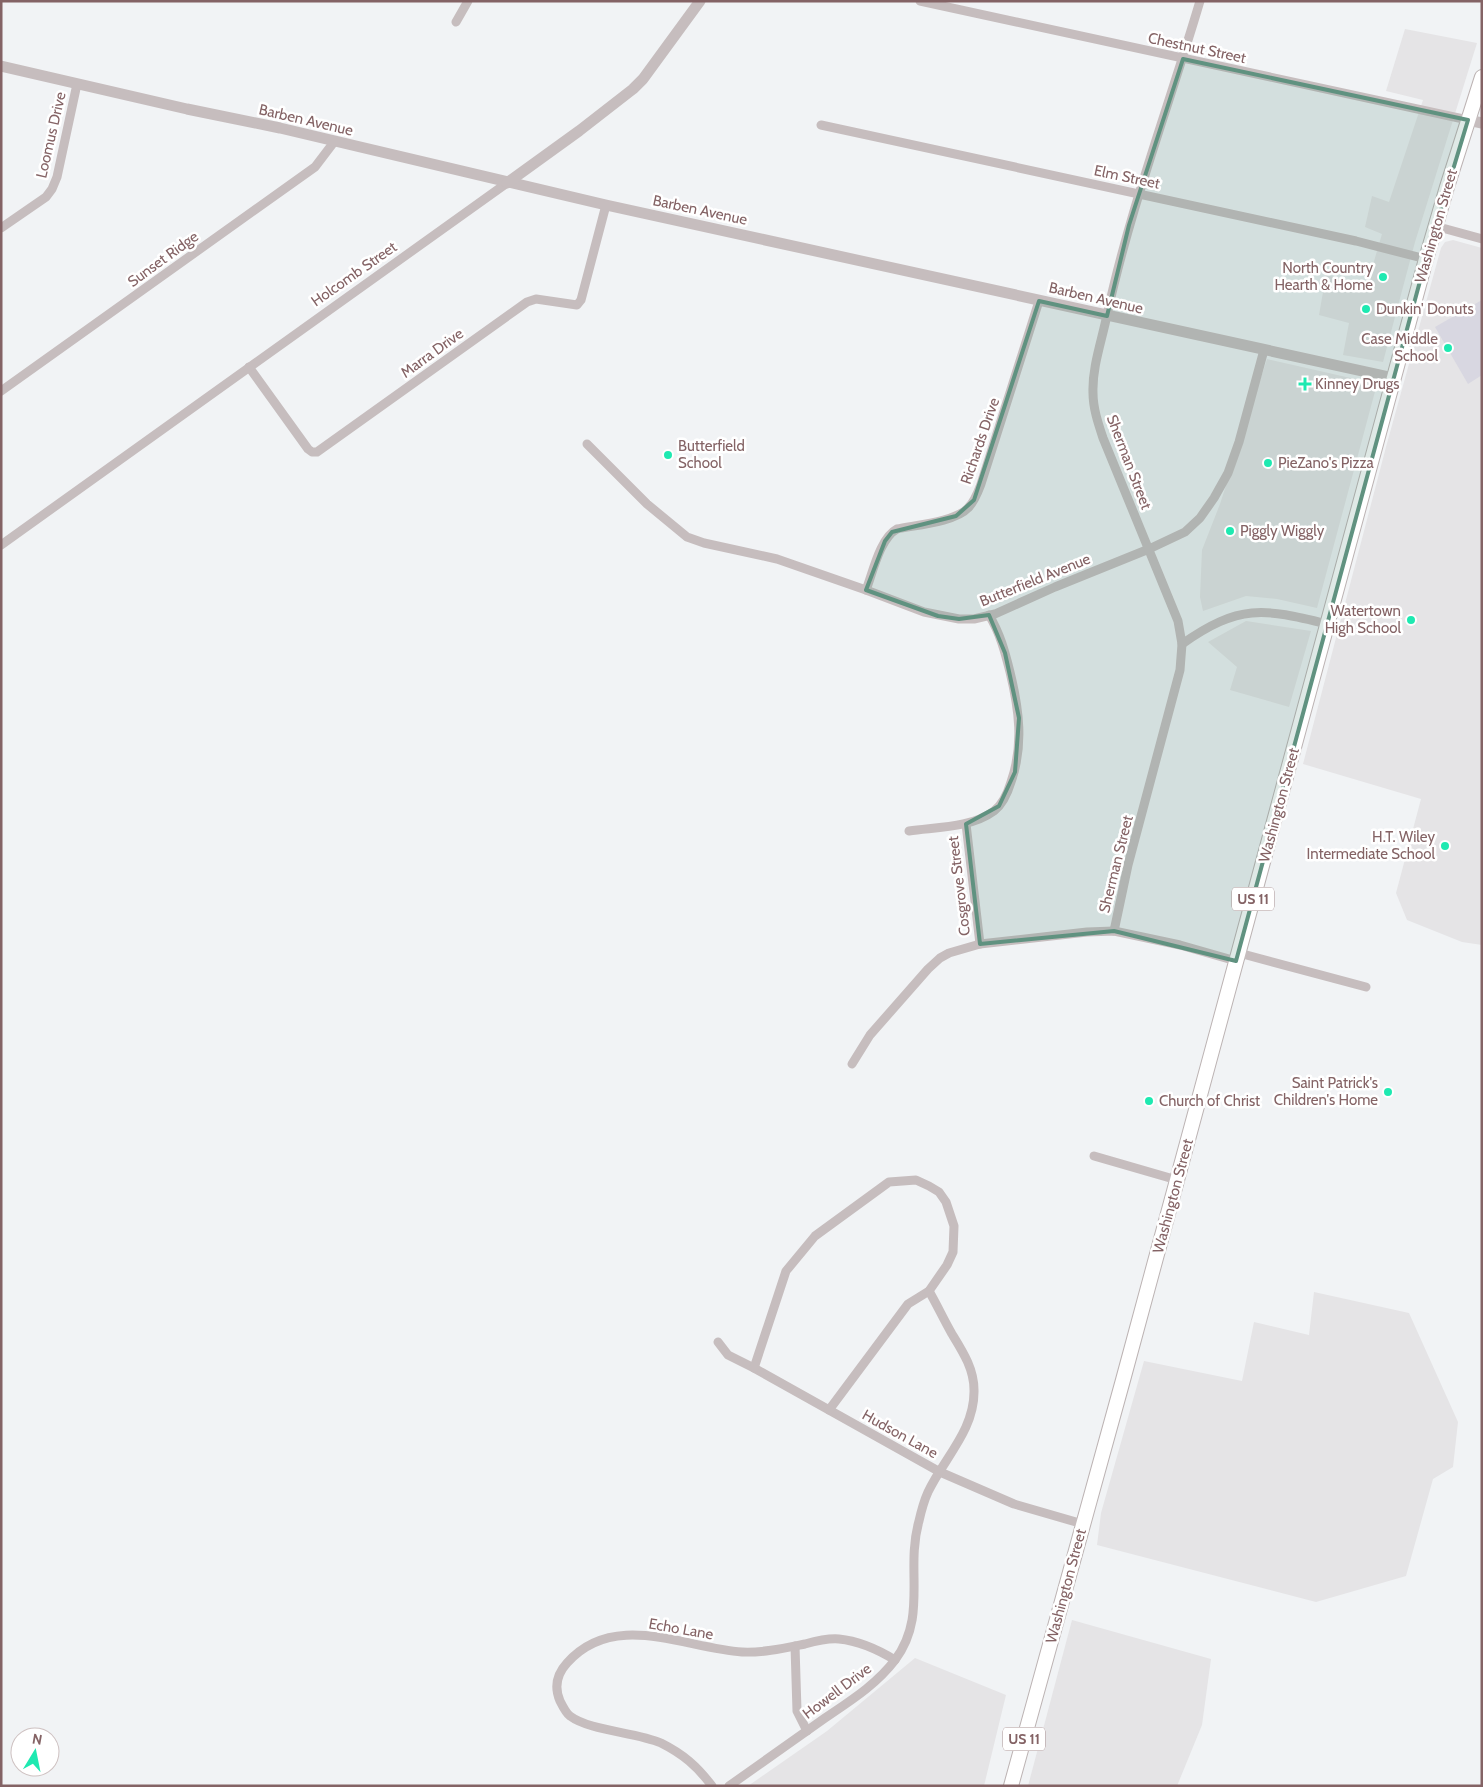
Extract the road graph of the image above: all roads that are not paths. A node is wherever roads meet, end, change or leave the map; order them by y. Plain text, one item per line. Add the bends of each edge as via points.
1 (468, 1) edge
2 (700, 1) edge
3 (920, 1) edge
4 (1200, 1) edge
5 (456, 22) dead end
6 (1183, 59) junction
7 (1, 66) edge
8 (1482, 77) edge
9 (77, 84) junction
10 (1475, 122) edge
11 (821, 125) dead end
12 (334, 142) junction
13 (507, 183) junction
14 (1139, 194) junction
15 (606, 206) junction
16 (1436, 226) junction
17 (1, 228) edge
18 (1482, 239) edge
19 (1426, 259) junction
20 (1039, 301) junction
21 (1107, 316) junction
22 (1264, 350) junction
23 (249, 367) junction
24 (1394, 378) junction
25 (1, 391) edge
26 (587, 444) dead end
27 (1, 545) edge
28 (1150, 549) junction
29 (866, 590) junction
30 (989, 615) junction
31 (1327, 624) junction
32 (1182, 644) junction
33 (966, 824) junction
34 (909, 831) dead end
35 (1114, 931) junction
36 (980, 944) junction
37 (1238, 957) junction
38 (1366, 987) dead end
39 (852, 1064) dead end
40 (1094, 1156) dead end
41 (1177, 1180) junction
42 (929, 1291) junction
43 (718, 1342) dead end
44 (754, 1368) junction
45 (829, 1410) junction
46 (940, 1472) junction
47 (1083, 1524) junction
48 (795, 1646) junction
49 (895, 1660) junction
50 (808, 1731) junction
51 (712, 1786) edge
52 (729, 1786) edge
53 (1011, 1786) edge

1 - 5 street
2 - 13 street, Holcomb Street via 634,89
3 - 6 street, Chestnut Street
4 - 6 street, Sherman Street
6 - 10 street, Chestnut Street
6 - 14 street, Sherman Street
7 - 9 street, Barben Avenue
8 - 10 main road, Washington Street / US 11
9 - 12 street, Barben Avenue
9 - 17 street, Loomus Drive via 52,189
10 - 16 main road, Washington Street / US 11
11 - 14 street, Elm Street
12 - 13 street, Barben Avenue
12 - 25 street, Sunset Ridge via 315,167
13 - 15 street, Barben Avenue
13 - 23 street, Holcomb Street
14 - 19 street, Elm Street
14 - 21 street, Sherman Street
15 - 20 street, Barben Avenue
15 - 23 street, Marra Drive via 577,305 536,299 527,302 317,452 308,449
16 - 18 street
16 - 19 main road, Washington Street / US 11
19 - 24 main road, Washington Street / US 11
20 - 21 street, Barben Avenue
20 - 29 street, Richards Drive via 974,500 967,510 956,516 892,532 885,541
21 - 22 street, Barben Avenue
21 - 28 street, Sherman Street via 1093,377 1095,412 1102,438
22 - 24 street, Barben Avenue
22 - 28 street, Butterfield Avenue via 1239,442 1228,473 1214,498 1185,532
23 - 27 street, Holcomb Street
24 - 31 main road, Washington Street / US 11
26 - 29 street, Butterfield Avenue via 647,504 688,537 777,559
28 - 30 street, Butterfield Avenue
28 - 32 street, Sherman Street via 1178,621
29 - 30 street, Butterfield Avenue via 938,616 959,620
30 - 33 street, Cosgrove Street via 1005,653 1017,702 1019,747 1008,793 999,806
31 - 32 street via 1269,612 1248,612 1225,618
31 - 37 main road, Washington Street / US 11
32 - 35 street, Sherman Street via 1180,670
33 - 34 street
33 - 36 street, Cosgrove Street
35 - 36 street
35 - 37 street
36 - 39 street via 940,958 928,969 870,1035
37 - 38 street
37 - 41 main road, Washington Street / US 11
40 - 41 street
41 - 47 main road, Washington Street / US 11
42 - 44 street via 953,1252 954,1226 950,1212 939,1192 929,1186 916,1180 889,1182 815,1236 786,1271
42 - 45 street via 908,1304
42 - 46 street, Howell Drive via 966,1356 974,1390 967,1425
43 - 44 street, Hudson Lane via 728,1355
44 - 45 street, Hudson Lane
45 - 46 street, Hudson Lane
46 - 47 street, Hudson Lane via 1014,1504
46 - 49 street, Howell Drive via 928,1492 915,1535 915,1607 912,1625
47 - 53 main road, Washington Street / US 11
48 - 49 street, Echo Lane via 838,1639 874,1647
48 - 50 street via 797,1711
48 - 51 street, Echo Lane via 743,1652 630,1634 591,1644 575,1653 562,1668 556,1684 560,1701 570,1716 659,1743 684,1756
49 - 50 street, Howell Drive via 872,1685
50 - 52 street, Howell Drive

